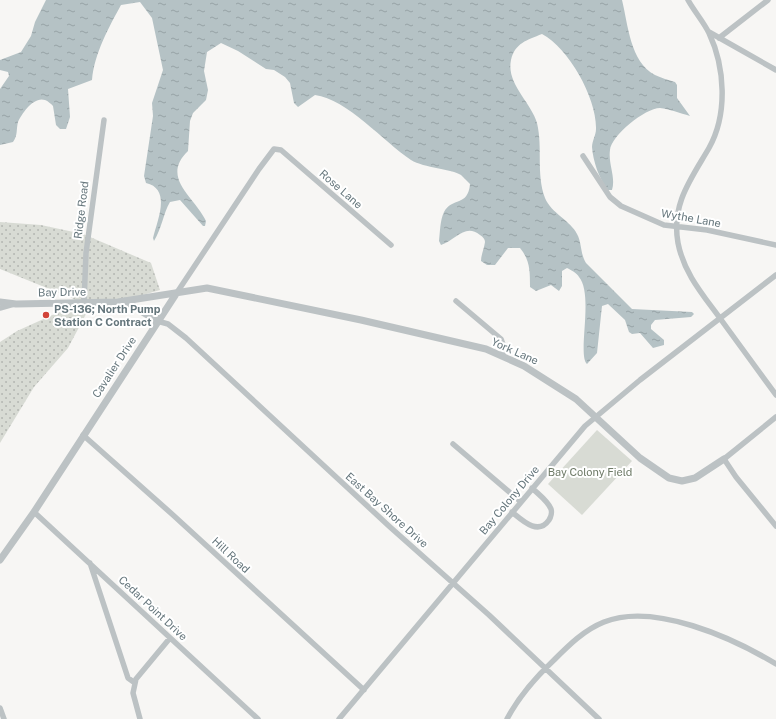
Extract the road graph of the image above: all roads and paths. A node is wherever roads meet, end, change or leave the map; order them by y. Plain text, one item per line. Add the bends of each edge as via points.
1 (688, 0) edge
2 (768, 0) edge
3 (708, 32) junction
4 (718, 38) junction
5 (776, 70) edge
6 (104, 120) dead end
7 (277, 149) joint
8 (583, 156) dead end
9 (677, 228) junction
10 (391, 245) dead end
11 (776, 245) edge
12 (776, 275) edge
13 (176, 294) junction
14 (125, 301) junction
15 (456, 301) dead end
16 (0, 302) edge
17 (84, 303) junction
18 (16, 304) junction
19 (0, 308) edge
20 (720, 318) junction
21 (158, 321) junction
22 (503, 355) junction
23 (776, 395) edge
24 (595, 417) junction
25 (776, 417) edge
26 (83, 435) junction
27 (453, 444) dead end
28 (724, 459) junction
29 (532, 488) junction
30 (521, 502) junction
31 (34, 512) junction
32 (512, 512) junction
33 (776, 526) edge
34 (0, 560) edge
35 (90, 563) junction
36 (453, 583) junction
37 (170, 638) junction
38 (776, 664) edge
39 (546, 668) junction
40 (135, 683) junction
41 (364, 690) junction
42 (0, 708) edge
43 (4, 719) edge
44 (140, 719) edge
45 (258, 719) edge
46 (340, 719) edge
47 (507, 719) edge
48 (599, 719) edge

1 - 3 street
2 - 4 street
3 - 4 street
3 - 9 street via 718,61 722,92 720,111 712,142 685,187 677,216
4 - 5 street
6 - 17 street, Ridge Road via 86,253
7 - 10 street, Rose Lane
7 - 13 street, Cavalier Drive via 271,151 258,169
8 - 9 street, Wythe Lane via 615,202 653,221
9 - 11 street, Wythe Lane via 707,230
9 - 20 street via 678,244 687,271
12 - 20 street, Bay Colony Drive
13 - 14 street, Bay Drive
13 - 21 street, Cavalier Drive
13 - 22 street, York Lane via 200,288 230,292 448,340
14 - 17 street, Bay Drive
14 - 21 street
15 - 22 street via 501,339
16 - 18 street, Bay Drive
17 - 18 street, Bay Drive
18 - 19 street
20 - 23 street
20 - 24 street, Bay Colony Drive
21 - 26 street, Cavalier Drive
21 - 36 street, East Bay Shore Drive via 173,327 186,338
22 - 24 street, York Lane via 560,387
24 - 28 street, York Lane via 640,458 669,478 682,481 695,478
24 - 29 street, Bay Colony Drive
25 - 28 street
26 - 31 street, Cavalier Drive
26 - 41 street, Hill Road
27 - 30 street
28 - 33 street
29 - 30 street, Bay Colony Drive
29 - 32 street via 551,509 549,521 541,526 533,526
30 - 32 street, Bay Colony Drive
31 - 34 street, Cavalier Drive
31 - 35 street, Cedar Point Drive
32 - 36 street, Bay Colony Drive
35 - 37 street, Cedar Point Drive
35 - 40 street via 128,678
36 - 39 street, East Bay Shore Drive
36 - 41 street, Bay Colony Drive
37 - 40 street via 139,674
37 - 45 street, Cedar Point Drive
38 - 39 street via 737,644 693,627 656,617 637,616 619,618 593,627 574,640
39 - 47 street via 524,691
39 - 48 street, East Bay Shore Drive
40 - 44 street via 134,700
41 - 46 street, Bay Colony Drive
42 - 43 street

